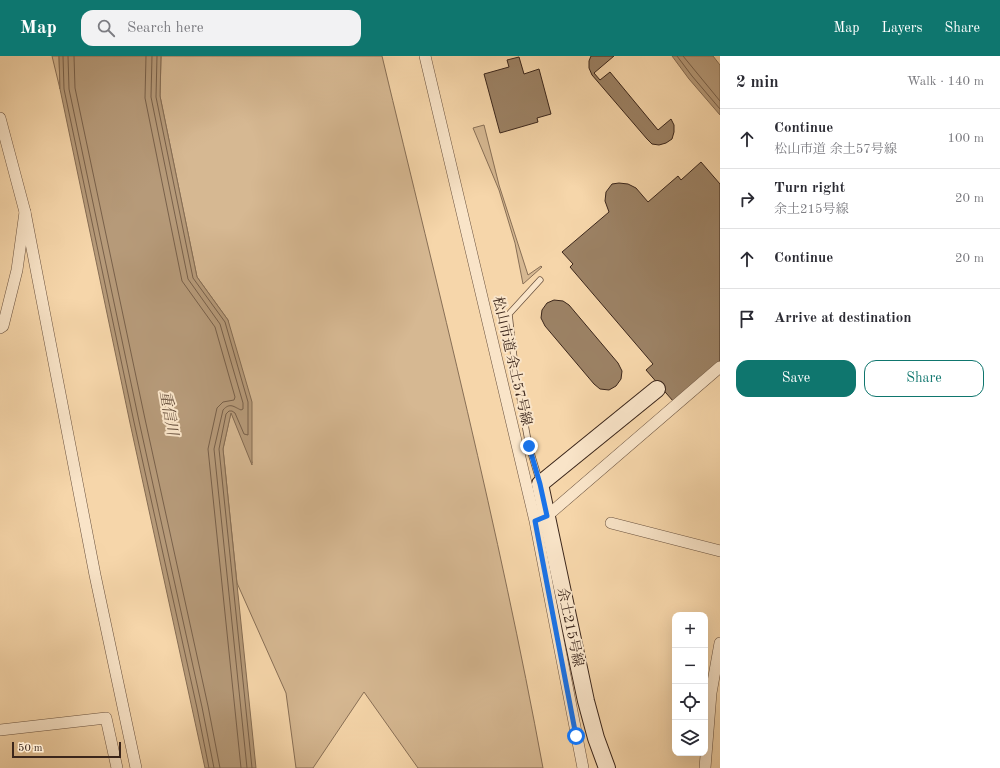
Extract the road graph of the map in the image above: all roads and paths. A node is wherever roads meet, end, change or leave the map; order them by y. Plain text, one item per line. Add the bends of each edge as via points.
1 (425, 56) edge
2 (0, 118) edge
3 (25, 212) junction
4 (540, 280) dead end
5 (0, 328) edge
6 (720, 367) edge
7 (657, 389) dead end
8 (534, 487) junction
9 (541, 519) junction
10 (611, 523) dead end
11 (720, 551) edge
12 (720, 643) edge
13 (0, 730) edge
14 (117, 768) edge
15 (136, 768) edge
16 (583, 768) edge
17 (607, 768) edge
18 (705, 768) edge

1 - 8 street, 松山市道 余土57号線
2 - 3 street
3 - 5 street via 18,270 3,326
3 - 15 street via 92,560
4 - 8 lane via 509,314
6 - 9 street
7 - 8 street
8 - 9 street, 余土215号線
9 - 16 street
9 - 17 street, 余土215号線 via 586,701
10 - 11 street
12 - 18 street via 711,693
13 - 14 street via 106,718

